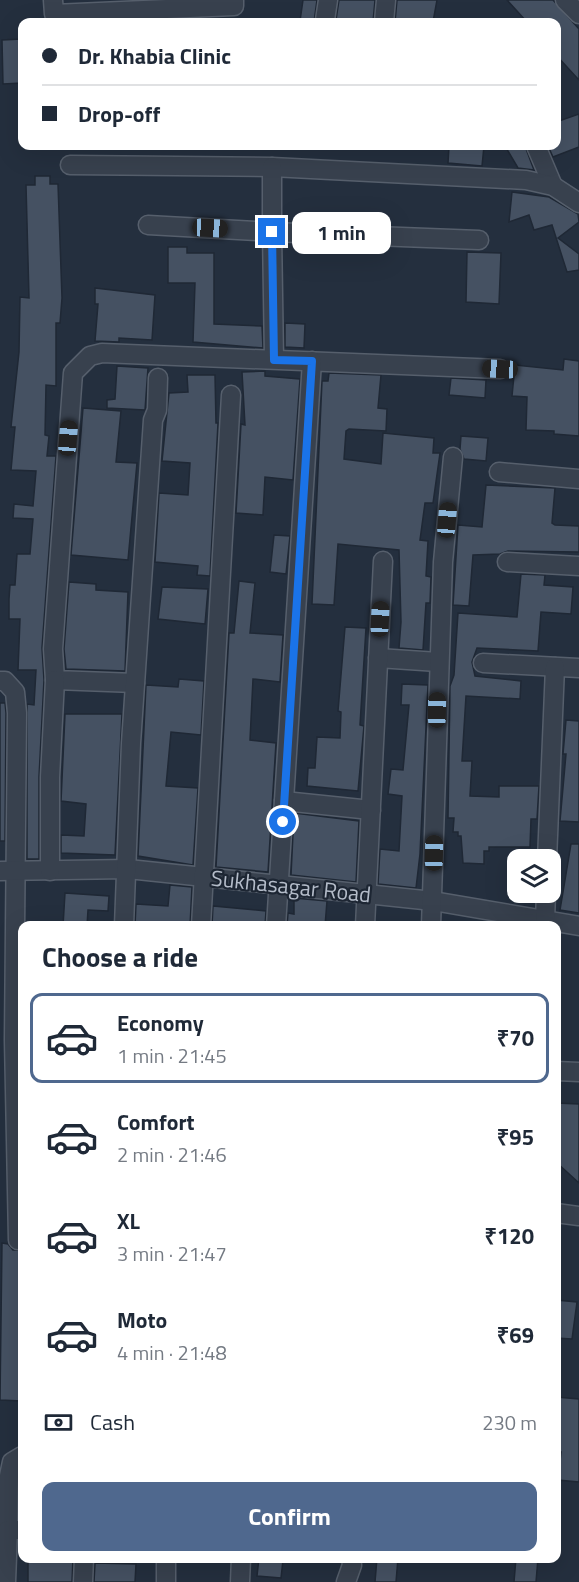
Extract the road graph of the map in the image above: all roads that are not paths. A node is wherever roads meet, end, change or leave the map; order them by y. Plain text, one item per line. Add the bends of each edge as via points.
1 (53, 0) edge
2 (234, 0) edge
3 (328, 0) edge
4 (386, 0) edge
5 (565, 0) edge
6 (579, 14) edge
7 (325, 18) edge
8 (384, 18) edge
9 (538, 150) edge
10 (70, 165) dead end
11 (272, 168) junction
12 (553, 186) junction
13 (579, 203) edge
14 (148, 225) dead end
15 (272, 232) junction
16 (479, 240) dead end
17 (274, 360) junction
18 (312, 361) junction
19 (500, 369) dead end
20 (158, 378) dead end
21 (231, 395) dead end
22 (453, 457) dead end
23 (499, 472) dead end
24 (579, 479) edge
25 (383, 561) dead end
26 (507, 562) dead end
27 (579, 566) edge
28 (378, 658) junction
29 (438, 662) junction
30 (483, 663) dead end
31 (555, 667) junction
32 (579, 668) edge
33 (55, 680) junction
34 (0, 681) edge
35 (135, 683) junction
36 (284, 801) junction
37 (371, 810) junction
38 (547, 849) edge
39 (128, 869) junction
40 (8, 871) edge
41 (50, 871) junction
42 (204, 877) junction
43 (279, 885) junction
44 (367, 894) junction
45 (433, 901) junction
46 (546, 903) edge
47 (124, 921) edge
48 (201, 921) edge
49 (276, 921) edge
50 (365, 921) edge
51 (431, 921) edge
52 (545, 921) joint
53 (561, 923) edge
54 (579, 926) edge
55 (561, 1071) edge
56 (579, 1072) edge
57 (561, 1214) edge
58 (579, 1216) edge
59 (18, 1240) dead end
60 (18, 1458) edge
61 (15, 1530) edge
62 (84, 1563) edge
63 (166, 1563) edge
64 (241, 1563) edge
65 (352, 1563) edge
66 (6, 1582) edge
67 (83, 1582) edge
68 (166, 1582) edge
69 (240, 1582) edge
70 (346, 1582) edge

1 - 2 street via 54,14 234,6
3 - 7 street
4 - 8 street
5 - 6 street
9 - 12 street
10 - 11 street
11 - 12 street via 526,180
11 - 15 street
12 - 13 street
14 - 15 street
15 - 16 street
15 - 17 street
17 - 18 street
17 - 33 street via 102,353 90,356 73,373 53,648
18 - 19 street
18 - 36 street
20 - 35 street
21 - 42 street
22 - 29 street
23 - 24 street
25 - 28 street
26 - 27 street
28 - 29 street
28 - 37 street
29 - 45 street
30 - 31 street
31 - 32 street
31 - 38 street
33 - 35 street
33 - 41 street
34 - 40 street via 15,692 17,713
35 - 39 street
36 - 37 street
36 - 43 street
37 - 44 street
39 - 41 street, Sukhasagar Road
39 - 42 street, Sukhasagar Road
39 - 47 street
40 - 41 street, Sukhasagar Road
40 - 59 street
42 - 43 street, Sukhasagar Road
42 - 48 street
43 - 44 street, Sukhasagar Road
43 - 49 street
44 - 45 street, Sukhasagar Road
44 - 50 street
45 - 51 street
45 - 52 street, Sukhasagar Road
46 - 52 street
53 - 54 street, Sukhasagar Road
55 - 56 street
57 - 58 street
60 - 61 street via 12,1462 9,1476
61 - 66 street
62 - 67 street
63 - 68 street
64 - 69 street
65 - 70 street

